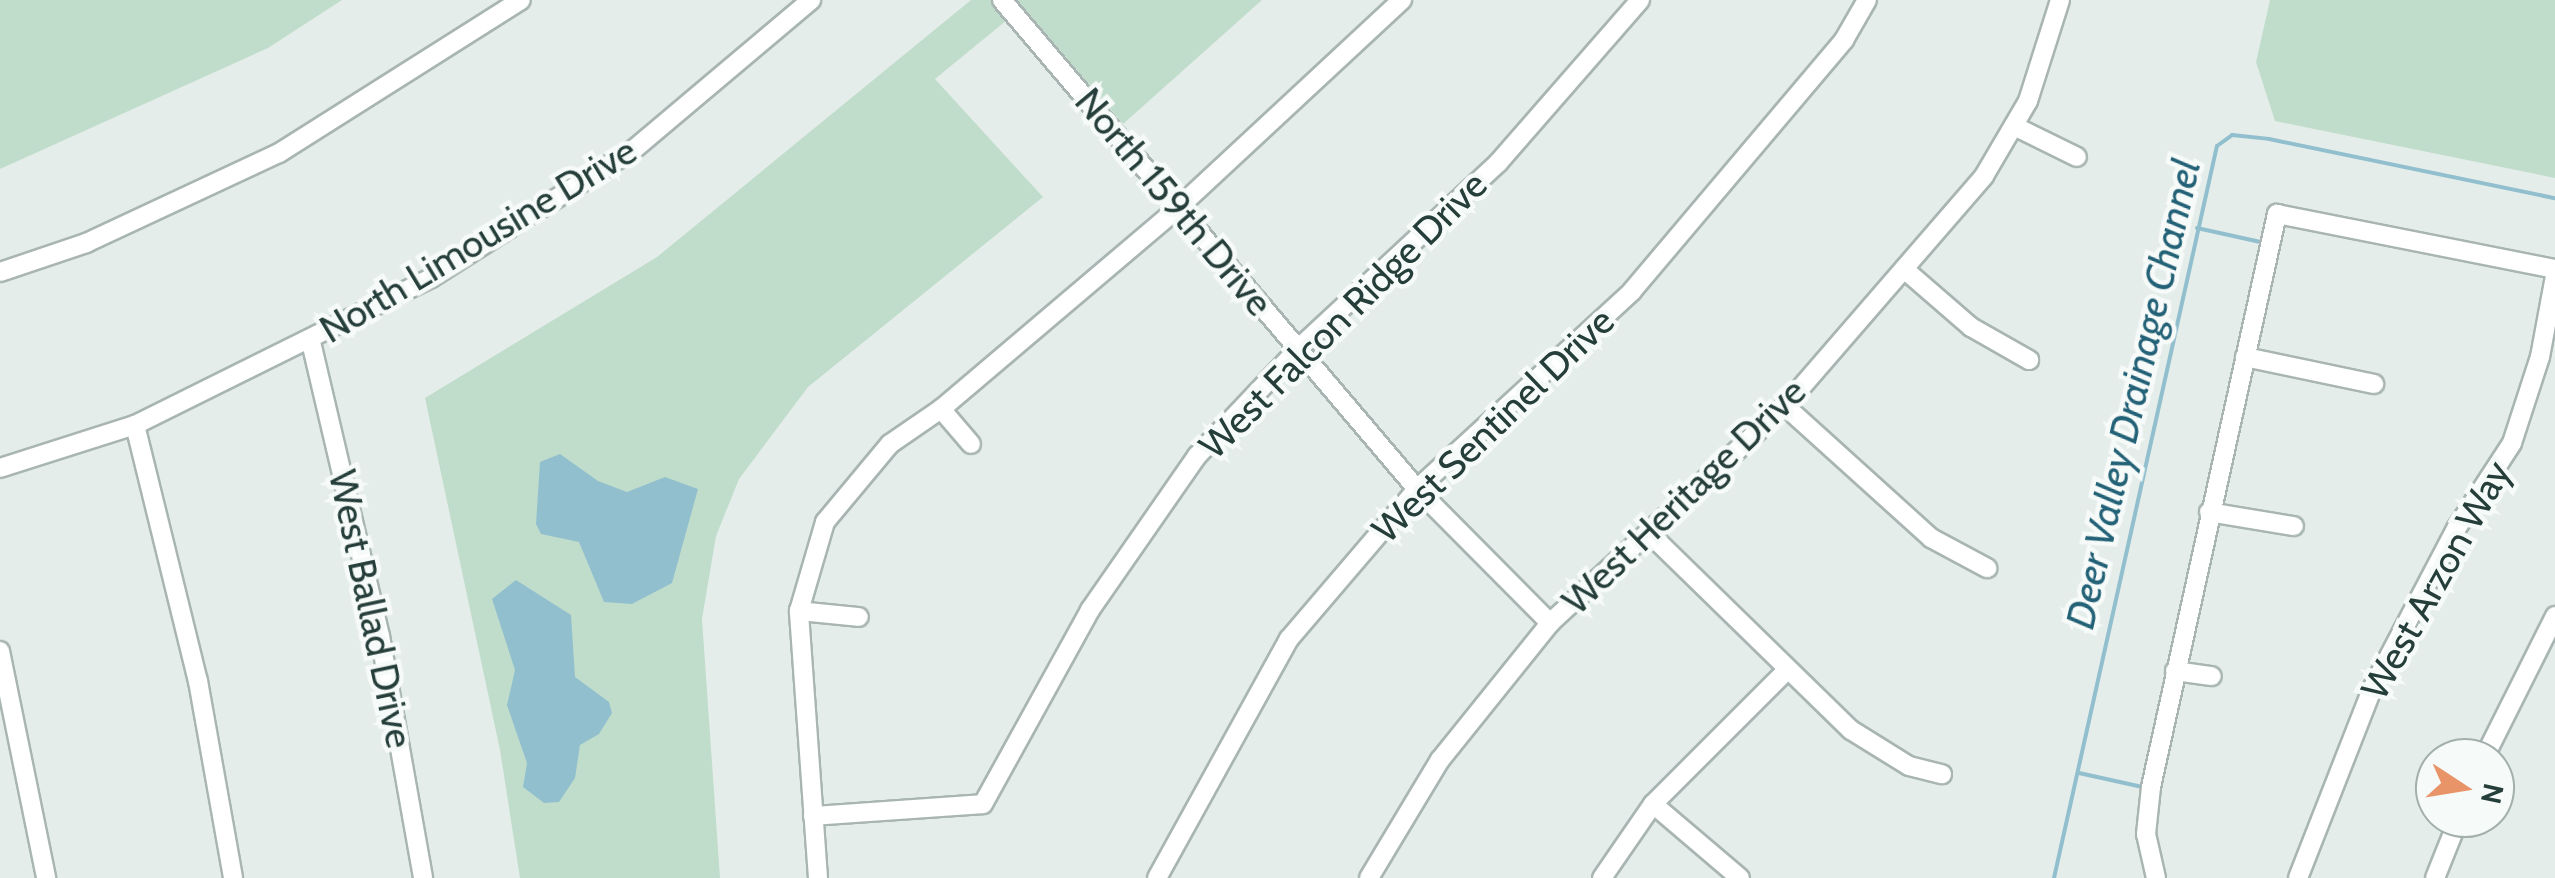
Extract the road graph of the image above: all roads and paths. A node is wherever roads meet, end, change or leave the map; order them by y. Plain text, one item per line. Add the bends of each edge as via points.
1 (521, 0) edge
2 (811, 0) edge
3 (1002, 0) edge
4 (1402, 0) edge
5 (1640, 0) edge
6 (1867, 0) edge
7 (2060, 0) edge
8 (2014, 126) junction
9 (2078, 156) dead end
10 (1178, 208) junction
11 (1904, 269) junction
12 (0, 272) edge
13 (2555, 272) edge
14 (311, 342) junction
15 (1299, 348) junction
16 (2245, 358) junction
17 (2029, 360) dead end
18 (2374, 384) dead end
19 (1784, 406) junction
20 (941, 409) junction
21 (135, 425) junction
22 (970, 444) dead end
23 (0, 468) edge
24 (1416, 489) junction
25 (2209, 512) junction
26 (2294, 526) dead end
27 (1650, 533) junction
28 (1987, 568) dead end
29 (799, 611) junction
30 (2555, 616) edge
31 (859, 617) dead end
32 (1550, 623) junction
33 (0, 651) edge
34 (2175, 671) junction
35 (1785, 672) junction
36 (2212, 676) dead end
37 (2494, 738) edge
38 (1942, 774) dead end
39 (1653, 804) junction
40 (813, 816) junction
41 (2451, 838) edge
42 (46, 878) edge
43 (233, 878) edge
44 (423, 878) edge
45 (818, 878) edge
46 (1157, 878) edge
47 (1369, 878) edge
48 (1602, 878) edge
49 (1740, 878) edge
50 (2156, 878) edge
51 (2298, 878) edge
52 (2435, 878) edge

1 - 12 street via 279,153 86,243
2 - 14 street, North Limousine Drive via 632,150 431,278
3 - 10 street, North 159th Drive
4 - 10 street
5 - 15 street, West Falcon Ridge Drive via 1498,163
6 - 24 street, West Sentinel Drive via 1844,40 1632,291
7 - 8 street, West Heritage Drive via 2038,76
8 - 9 street
8 - 11 street, West Heritage Drive via 1984,176
10 - 15 street, North 159th Drive
10 - 20 street
11 - 17 street via 1970,328
11 - 19 street, West Heritage Drive
13 - 16 street via 2277,214
13 - 51 street, West Arzon Way via 2540,357 2512,443 2456,529 2372,689
14 - 21 street, North Limousine Drive
14 - 44 street, West Ballad Drive via 380,636
15 - 24 street, North 159th Drive
15 - 40 street, West Falcon Ridge Drive via 1197,456 1090,610 983,804
16 - 18 street
16 - 25 street
19 - 27 street, West Heritage Drive
19 - 28 street via 1931,538
20 - 22 street
20 - 29 street via 890,444 825,522
21 - 23 street, North Limousine Drive
21 - 43 street via 198,680
24 - 32 street, North 159th Drive
24 - 46 street, West Sentinel Drive via 1289,640
25 - 26 street
25 - 34 street
27 - 32 street, West Heritage Drive
27 - 35 street
29 - 31 street
29 - 40 street
30 - 37 street
32 - 47 street, West Heritage Drive via 1440,760
33 - 42 street
34 - 36 street
34 - 50 street via 2146,834
35 - 38 street via 1851,730 1909,766
35 - 39 street
39 - 48 street
39 - 49 street
40 - 45 street
41 - 52 street

